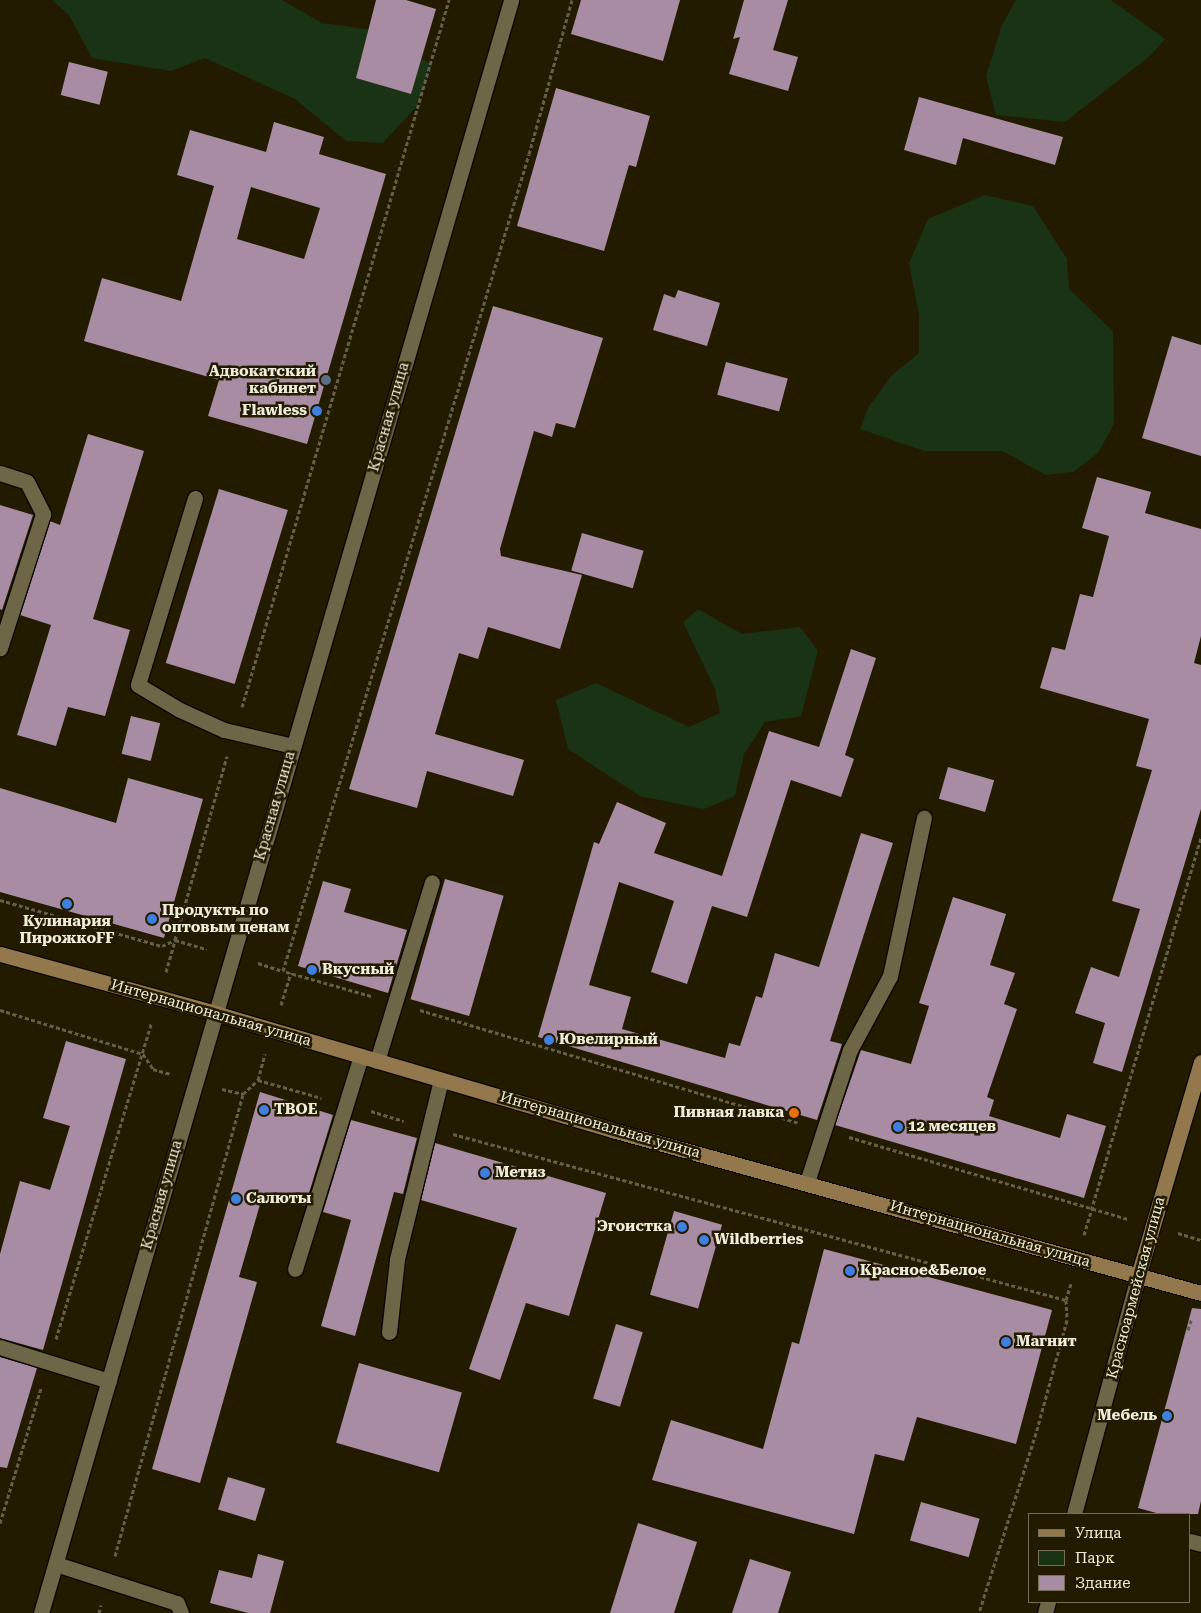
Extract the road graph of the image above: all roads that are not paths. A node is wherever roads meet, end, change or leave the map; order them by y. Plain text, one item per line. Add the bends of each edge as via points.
1 (511, 0) edge
2 (0, 473) edge
3 (195, 498) dead end
4 (0, 648) edge
5 (292, 746) junction
6 (924, 818) dead end
7 (432, 882) dead end
8 (0, 954) edge
9 (215, 1013) junction
10 (361, 1056) junction
11 (376, 1061) junction
12 (1201, 1062) edge
13 (441, 1080) junction
14 (807, 1182) junction
15 (295, 1269) dead end
16 (1138, 1276) junction
17 (1201, 1293) edge
18 (389, 1332) dead end
19 (0, 1347) edge
20 (109, 1381) junction
21 (1079, 1513) edge
22 (56, 1564) junction
23 (42, 1613) edge
24 (181, 1613) edge

1 - 5 street, Красная улица
2 - 4 street via 27,482 43,514
3 - 5 street via 138,685 180,710 234,732
5 - 9 street, Красная улица
6 - 14 street via 890,976 850,1050
7 - 11 street
8 - 9 street, Интернациональная улица
9 - 10 street, Интернациональная улица
9 - 20 street, Красная улица
10 - 11 street, Интернациональная улица
10 - 15 street
11 - 13 street, Интернациональная улица
12 - 16 street, Красноармейская улица
13 - 14 street, Интернациональная улица
13 - 18 street via 397,1259
14 - 16 street, Интернациональная улица
16 - 17 street, Интернациональная улица
16 - 21 street, Красноармейская улица
19 - 20 street
20 - 22 street, Красная улица
22 - 23 street, Красная улица
22 - 24 street via 177,1603

